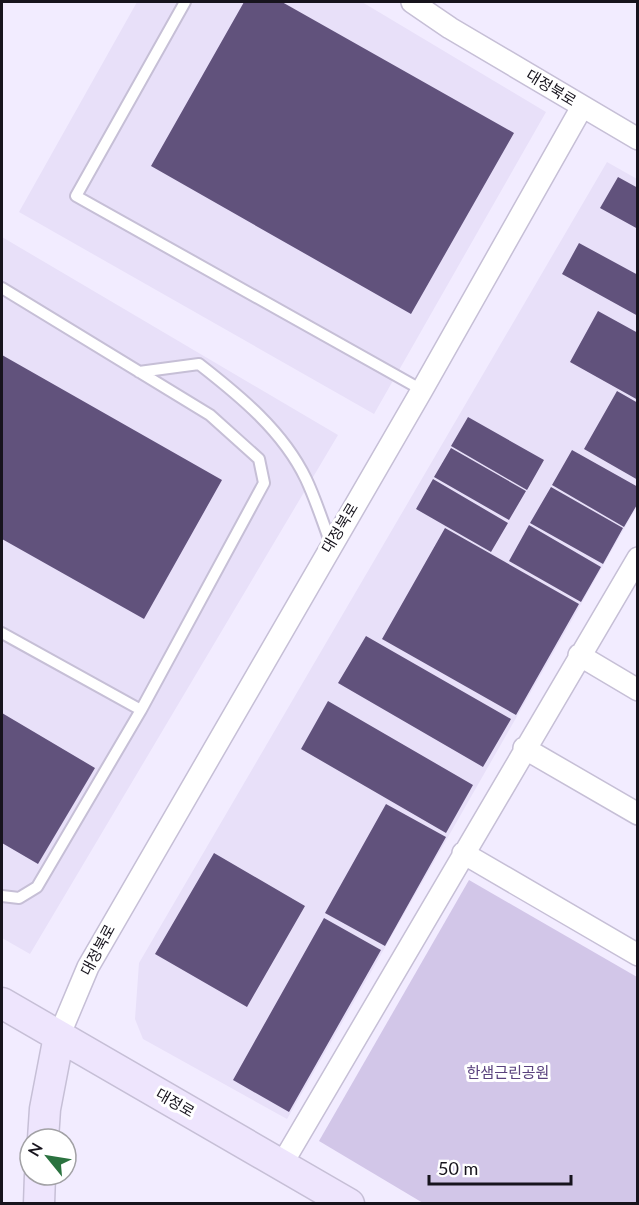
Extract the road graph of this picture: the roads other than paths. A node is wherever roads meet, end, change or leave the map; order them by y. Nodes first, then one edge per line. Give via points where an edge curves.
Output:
1 (185, 2) edge
2 (412, 2) edge
3 (582, 106) junction
4 (638, 139) edge
5 (2, 288) edge
6 (139, 372) junction
7 (422, 390) junction
8 (331, 544) junction
9 (638, 558) edge
10 (2, 633) edge
11 (579, 656) junction
12 (638, 690) edge
13 (141, 710) junction
14 (525, 748) junction
15 (638, 814) edge
16 (463, 853) junction
17 (2, 896) edge
18 (638, 955) edge
19 (2, 1003) edge
20 (58, 1036) junction
21 (44, 1127) edge
22 (282, 1164) junction
23 (40, 1187) edge
24 (39, 1203) edge
25 (349, 1203) edge

1 - 7 lane via 75,196
2 - 3 street, 대정북로
3 - 4 street
3 - 7 street, 대정북로
5 - 6 lane
6 - 8 lane via 199,364 246,401 284,445 306,479
6 - 13 lane via 210,415 259,459 264,483
7 - 8 street, 대정북로
8 - 20 street, 대정북로 via 88,967
9 - 11 street
10 - 13 lane
11 - 12 street
11 - 14 street
13 - 17 lane via 37,887 18,898
14 - 15 street
14 - 16 street
16 - 18 street
16 - 22 street
19 - 20 street, 대정로
20 - 21 street, 대정북로
20 - 22 street, 대정로
22 - 25 street, 대정로
23 - 24 street

